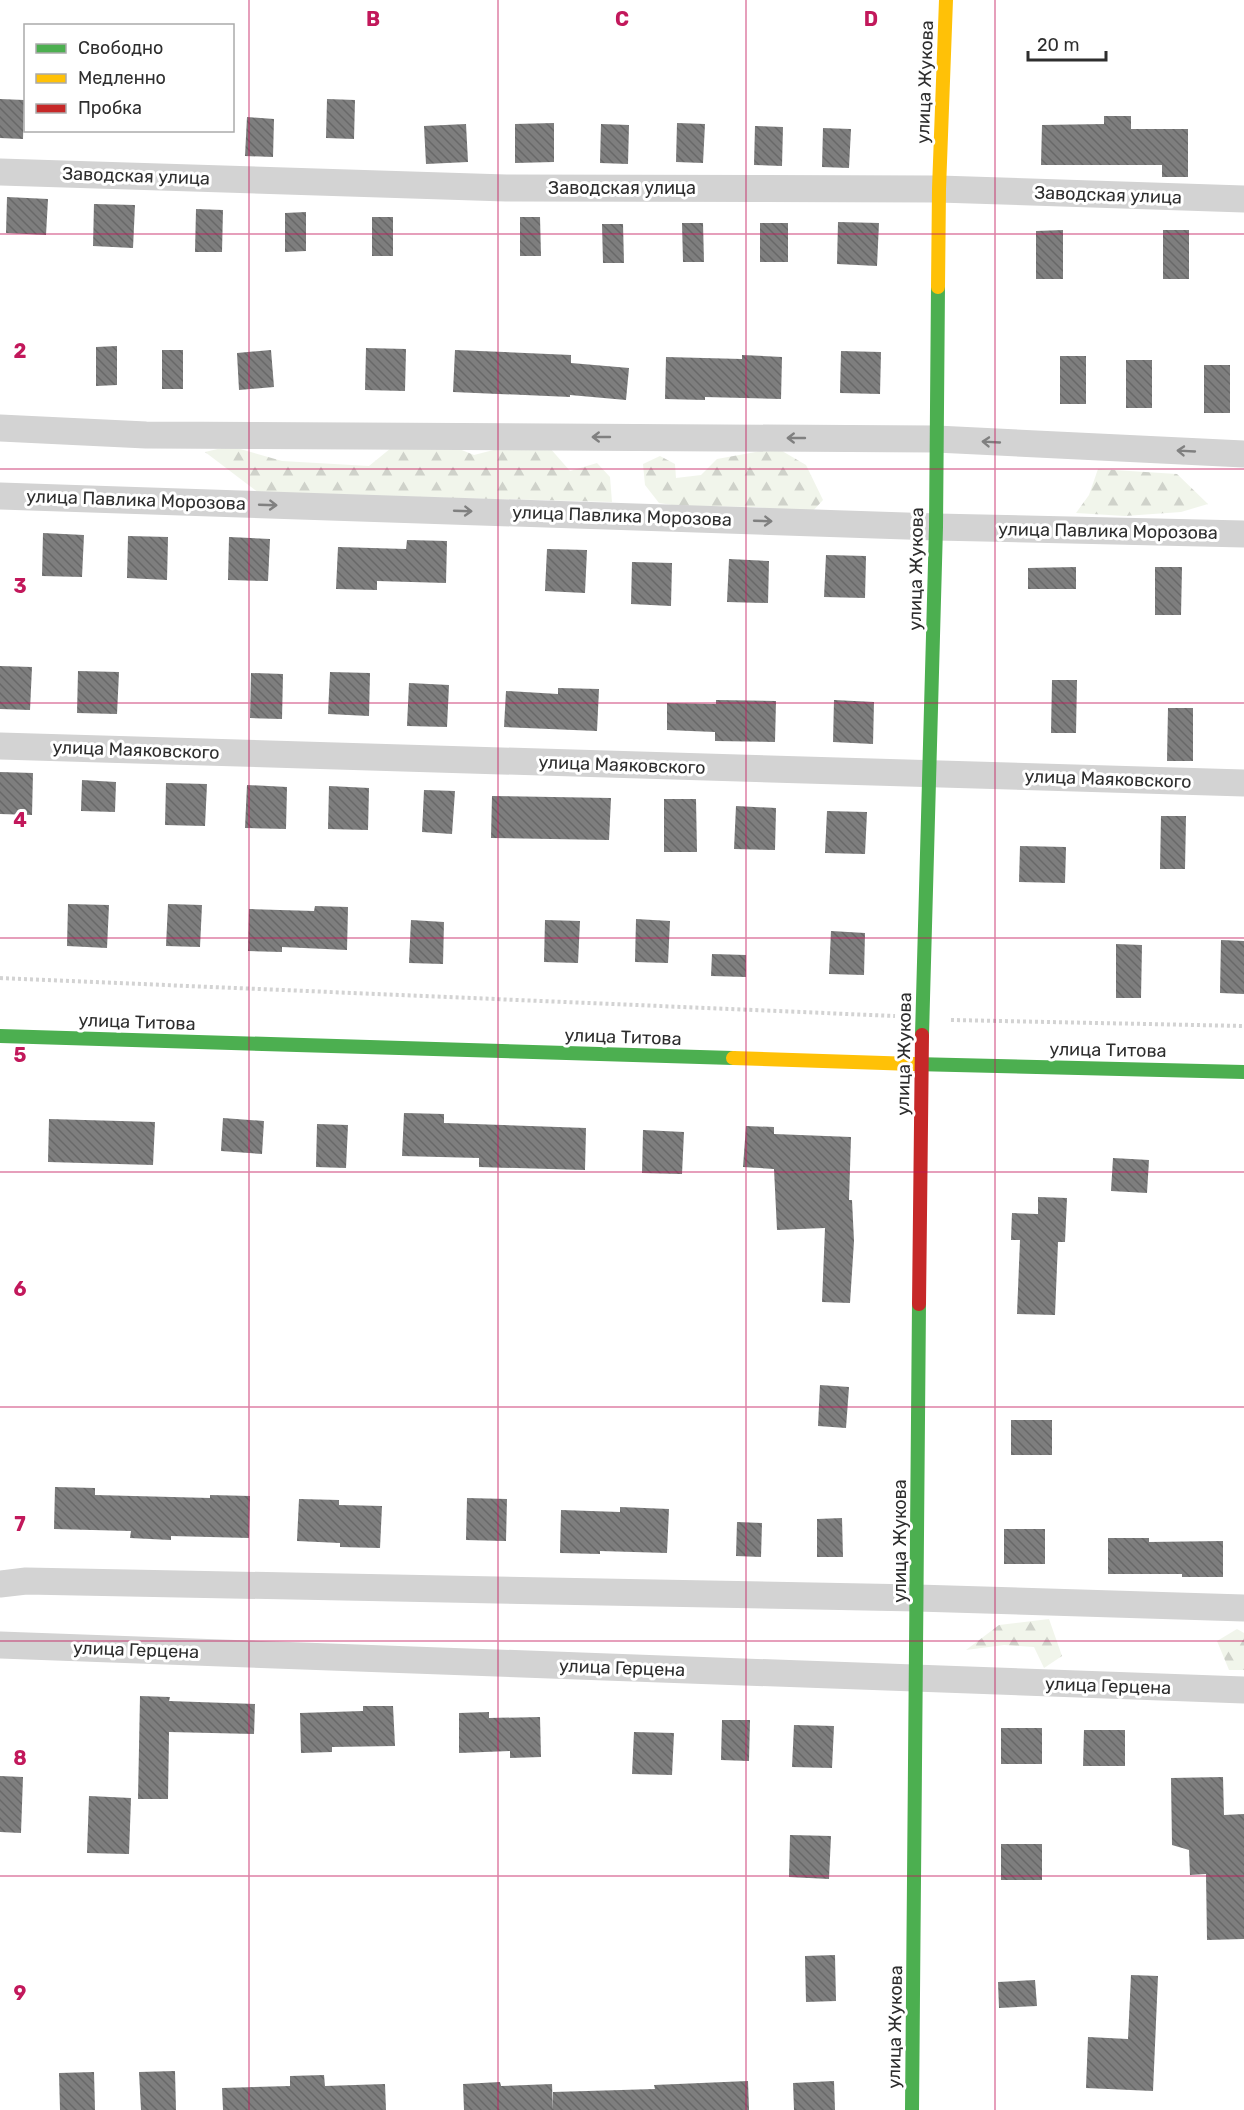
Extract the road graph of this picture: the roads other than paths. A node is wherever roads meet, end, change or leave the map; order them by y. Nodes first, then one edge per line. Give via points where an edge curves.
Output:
1 (946, 0) edge
2 (0, 172) edge
3 (939, 189) junction
4 (1244, 199) edge
5 (0, 428) edge
6 (936, 439) junction
7 (1244, 454) edge
8 (0, 496) edge
9 (936, 527) junction
10 (1244, 534) edge
11 (0, 746) edge
12 (930, 774) junction
13 (1244, 783) edge
14 (0, 1036) edge
15 (921, 1064) junction
16 (1244, 1072) edge
17 (0, 1584) edge
18 (917, 1598) junction
19 (1244, 1608) edge
20 (0, 1645) edge
21 (916, 1679) junction
22 (1244, 1690) edge
23 (912, 2110) edge

1 - 3 street, улица Жукова
2 - 3 street, Заводская улица via 506,188
3 - 4 street, Заводская улица
3 - 6 street, улица Жукова
6 -> 5 street via 146,435
7 -> 6 street
6 - 9 street, улица Жукова
8 -> 9 street, улица Павлика Морозова
9 - 10 street, улица Павлика Морозова
9 - 12 street, улица Жукова
11 - 12 street, улица Маяковского
12 - 13 street, улица Маяковского
12 - 15 street, улица Жукова
14 - 15 street, улица Титова
15 - 16 street, улица Титова
15 - 18 street, улица Жукова
17 - 18 street via 38,1581
18 - 19 street
18 - 21 street, улица Жукова
20 - 21 street, улица Герцена
21 - 22 street, улица Герцена
21 - 23 street, улица Жукова

